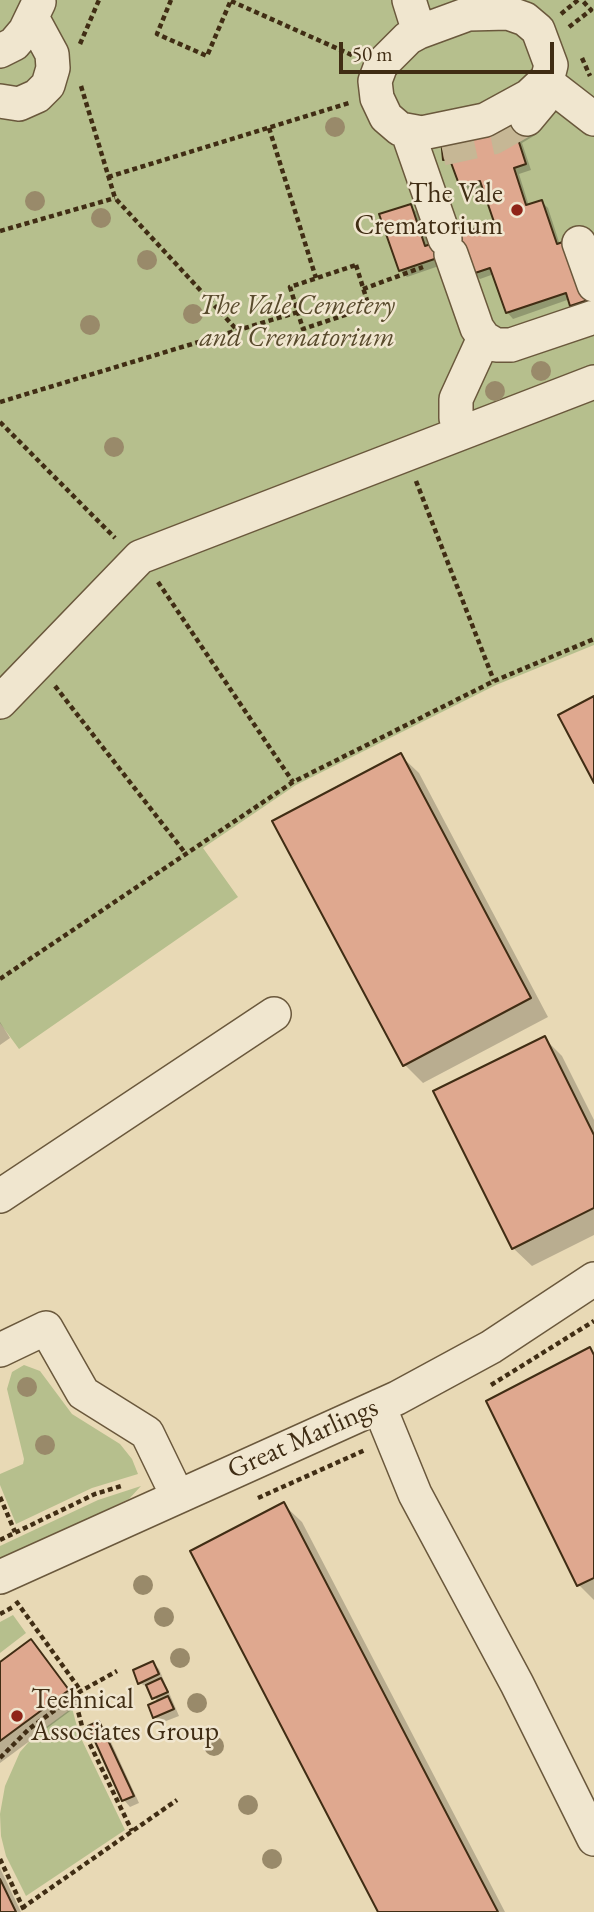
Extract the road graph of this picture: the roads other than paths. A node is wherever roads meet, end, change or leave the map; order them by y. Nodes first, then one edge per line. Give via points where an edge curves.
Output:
1 (409, 0) edge
2 (466, 7) edge
3 (36, 10) edge
4 (419, 32) junction
5 (0, 51) edge
6 (545, 81) junction
7 (0, 101) edge
8 (527, 119) tunnel mouth
9 (594, 119) edge
10 (408, 133) junction
11 (442, 149) tunnel mouth
12 (579, 243) dead end
13 (594, 285) edge
14 (594, 317) edge
15 (484, 338) junction
16 (594, 382) edge
17 (461, 433) junction
18 (0, 702) edge
19 (274, 1014) dead end
20 (0, 1196) edge
21 (594, 1279) edge
22 (0, 1350) edge
23 (379, 1406) junction
24 (170, 1481) junction
25 (9, 1591) edge
26 (594, 1839) edge

1 - 4 street
2 - 4 street
2 - 6 street via 508,13 538,30 551,65
3 - 5 street via 14,44
3 - 7 street via 53,57 48,85 19,104
4 - 10 street via 381,65 375,81 386,117
6 - 8 street via 542,101
6 - 9 street
6 - 10 street via 538,90 485,120 447,130
10 - 11 street via 426,146
10 - 15 street
12 - 13 street
14 - 15 street via 511,345 496,345
15 - 17 street via 456,399
16 - 17 street
17 - 18 street via 139,558
19 - 20 street
21 - 23 street, Great Marlings via 491,1347
22 - 24 street via 46,1328 83,1393 147,1433
23 - 24 street, Great Marlings
23 - 26 street via 415,1494
24 - 25 street, Great Marlings

